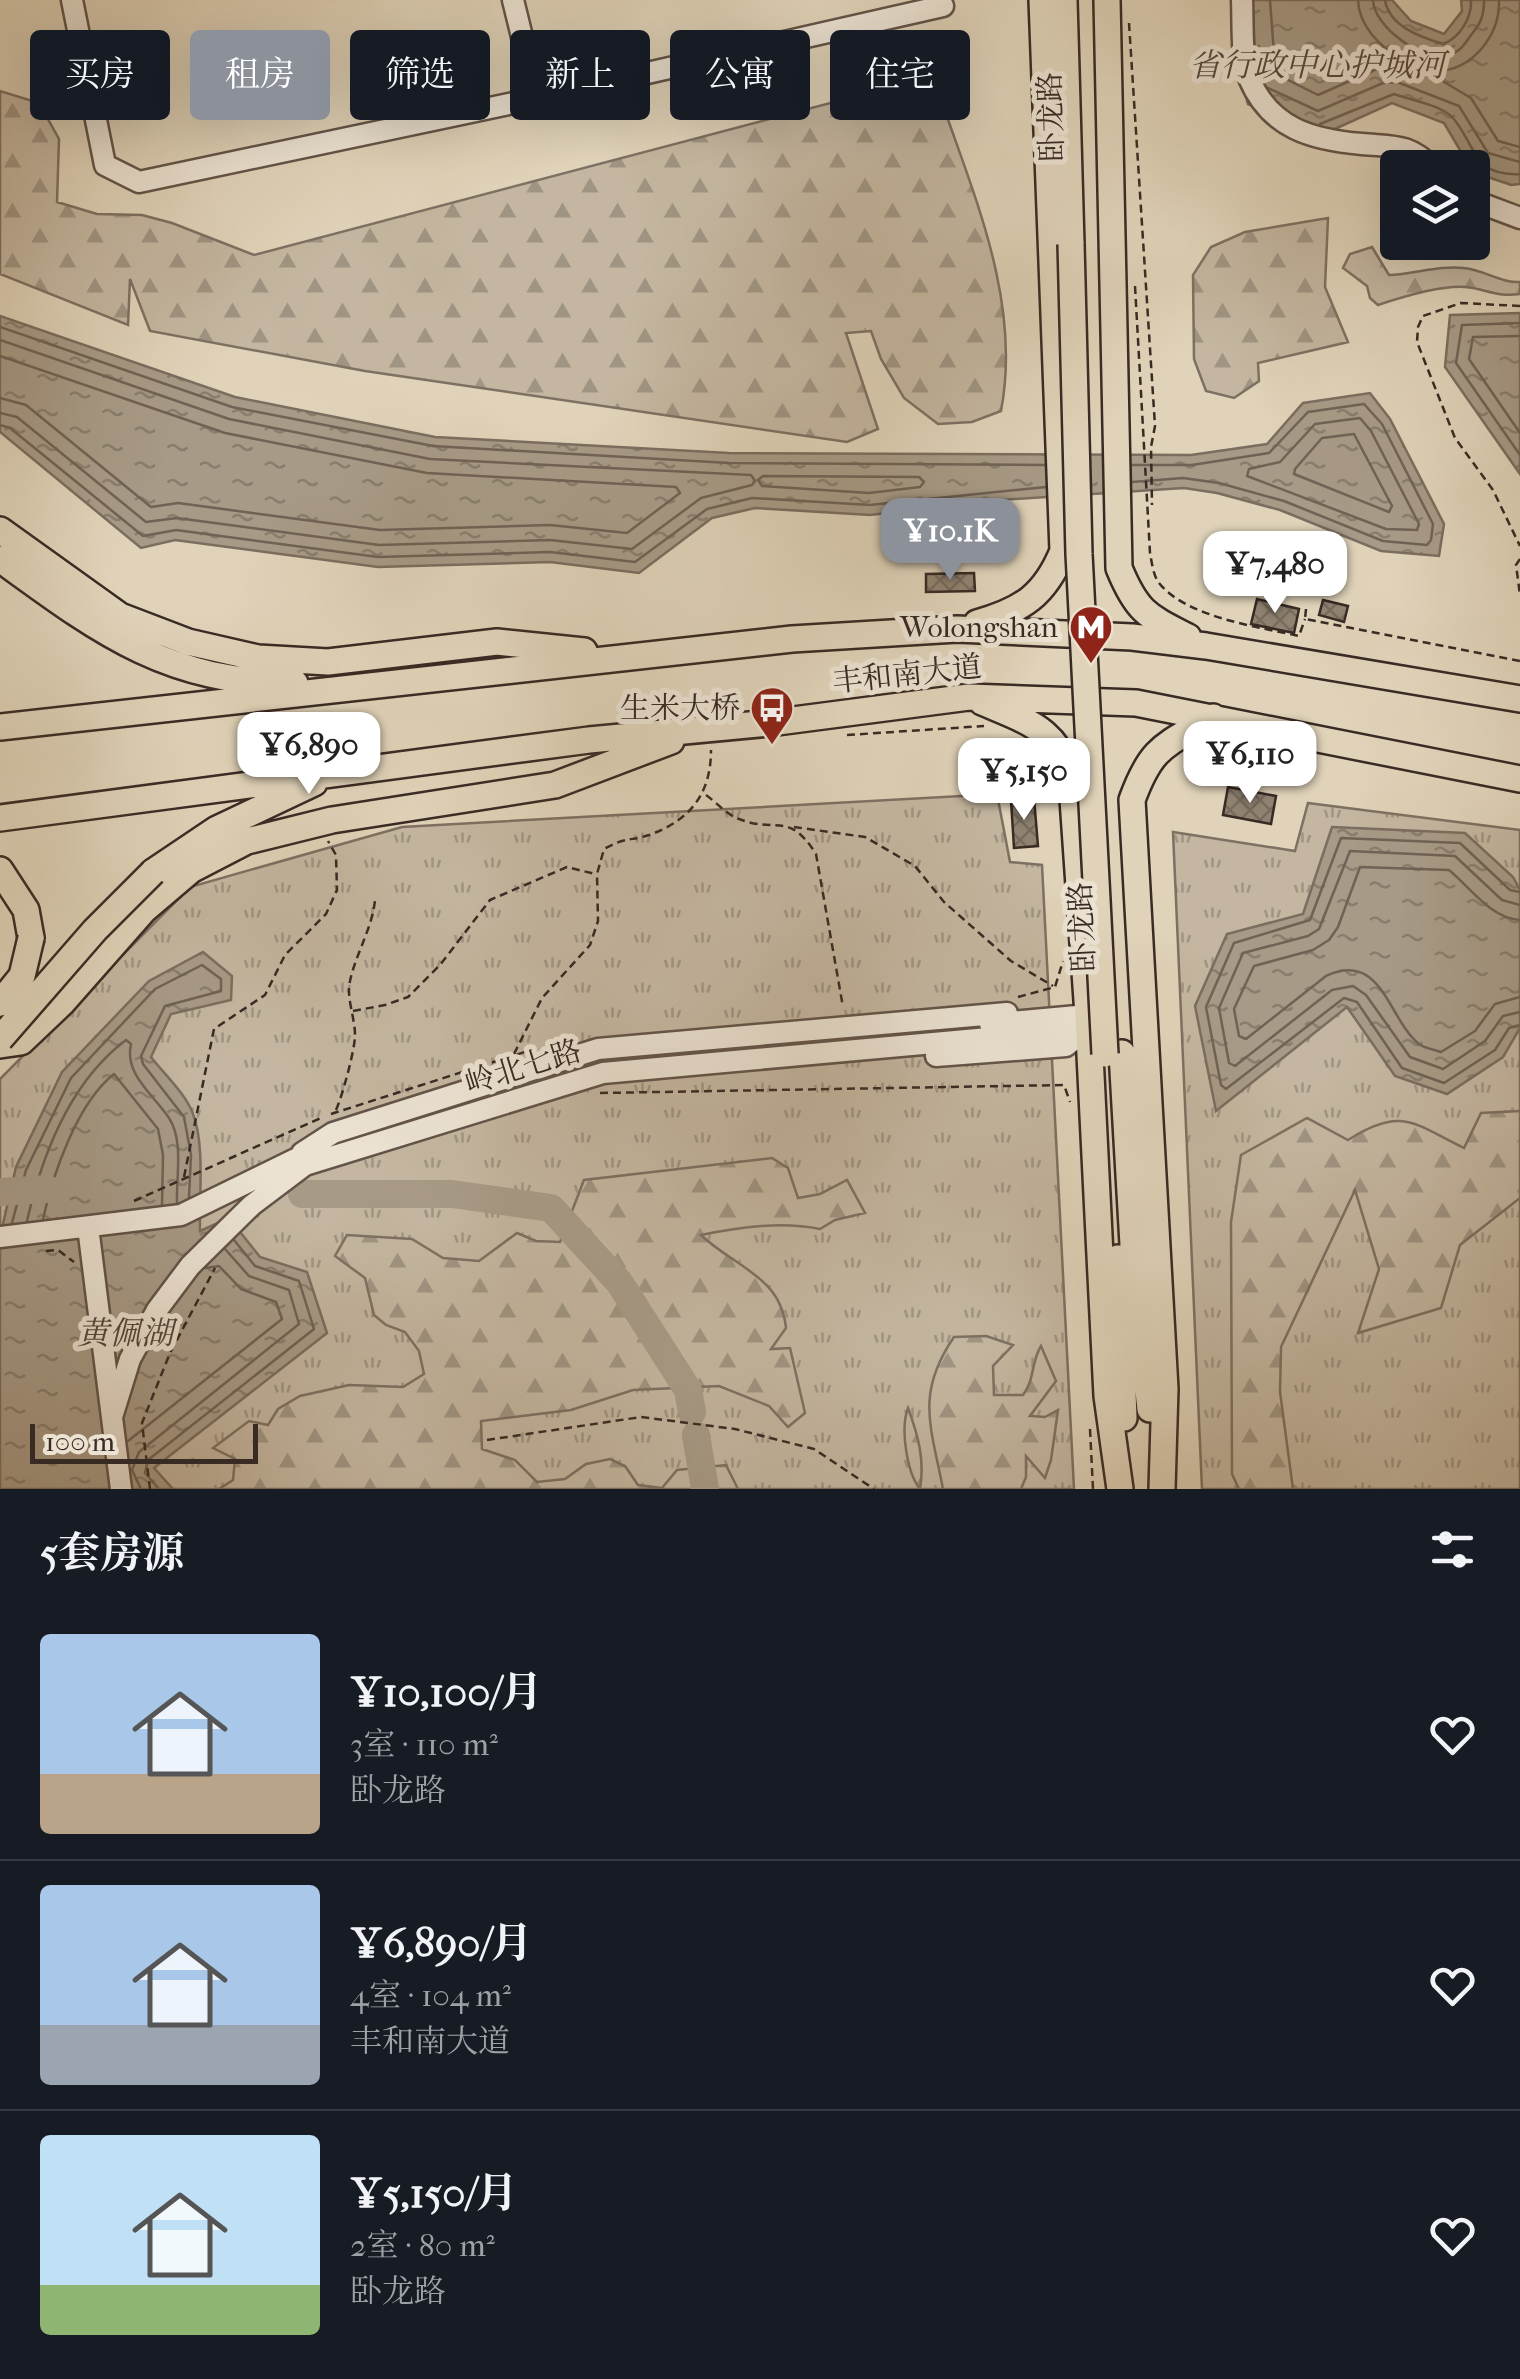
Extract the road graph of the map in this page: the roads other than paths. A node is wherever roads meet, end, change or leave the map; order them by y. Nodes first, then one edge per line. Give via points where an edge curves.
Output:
1 (72, 0) edge
2 (513, 0) edge
3 (1042, 0) edge
4 (1064, 0) edge
5 (1080, 0) edge
6 (1107, 0) edge
7 (1242, 0) edge
8 (943, 6) dead end
9 (520, 30) edge
10 (650, 72) edge
11 (510, 104) edge
12 (1408, 150) edge
13 (1490, 207) edge
14 (1520, 218) edge
15 (1079, 244) junction
16 (0, 530) edge
17 (0, 559) edge
18 (958, 629) junction
19 (1206, 646) junction
20 (635, 657) junction
21 (395, 684) junction
22 (968, 697) junction
23 (1520, 699) edge
24 (1213, 717) junction
25 (0, 727) edge
26 (705, 737) junction
27 (335, 773) junction
28 (1520, 780) edge
29 (0, 818) edge
30 (0, 870) edge
31 (0, 1003) edge
32 (1088, 1022) junction
33 (0, 1042) edge
34 (1113, 1054) junction
35 (296, 1165) junction
36 (88, 1227) junction
37 (0, 1238) edge
38 (112, 1417) junction
39 (122, 1489) edge
40 (1122, 1489) edge
41 (1160, 1489) edge

1 - 11 street via 105,165 139,182
2 - 9 street
3 - 18 main road, 卧龙路 via 1063,552 1036,596 1006,615
4 - 15 main road, 卧龙路
5 - 15 main road, 卧龙路
6 - 19 main road, 卧龙路 via 1119,568 1132,599 1157,621
7 - 12 street via 1247,76 1267,107 1323,141
8 - 10 street
13 - 14 street
15 - 34 main road, 卧龙路, bridge via 1079,554
16 - 20 main road via 120,616 188,642 258,658 328,662 497,642
17 - 21 main road via 104,633 189,669 280,683
18 - 19 main road, 丰和南大道
18 - 20 main road, 丰和南大道
19 - 23 main road, 丰和南大道
20 - 21 main road, 丰和南大道
21 - 25 main road, 丰和南大道
22 - 24 main road, 丰和南大道 via 1136,703
22 - 26 main road, 丰和南大道
22 - 32 main road, 卧龙路 via 1026,721 1058,745 1068,762
24 - 28 main road, 丰和南大道
24 - 41 main road, 卧龙路 via 1156,751 1132,800 1164,1390
26 - 27 main road, 丰和南大道 via 589,740
26 - 33 main road via 555,785 318,823 247,841 191,870 144,910 21,1042
27 - 29 main road, 丰和南大道
27 - 33 main road, bridge via 218,829 153,872 94,930
30 - 31 main road, bridge via 26,910 31,938 22,976
32 - 35 street via 598,1062
32 - 35 street via 1066,1046 606,1082
32 - 40 main road, 卧龙路 via 1106,1396
34 - 40 main road, 卧龙路
34 - 41 main road, 卧龙路
35 - 36 street via 180,1215
35 - 38 street via 205,1248 157,1310 130,1359
36 - 37 street
36 - 38 street
38 - 39 street

